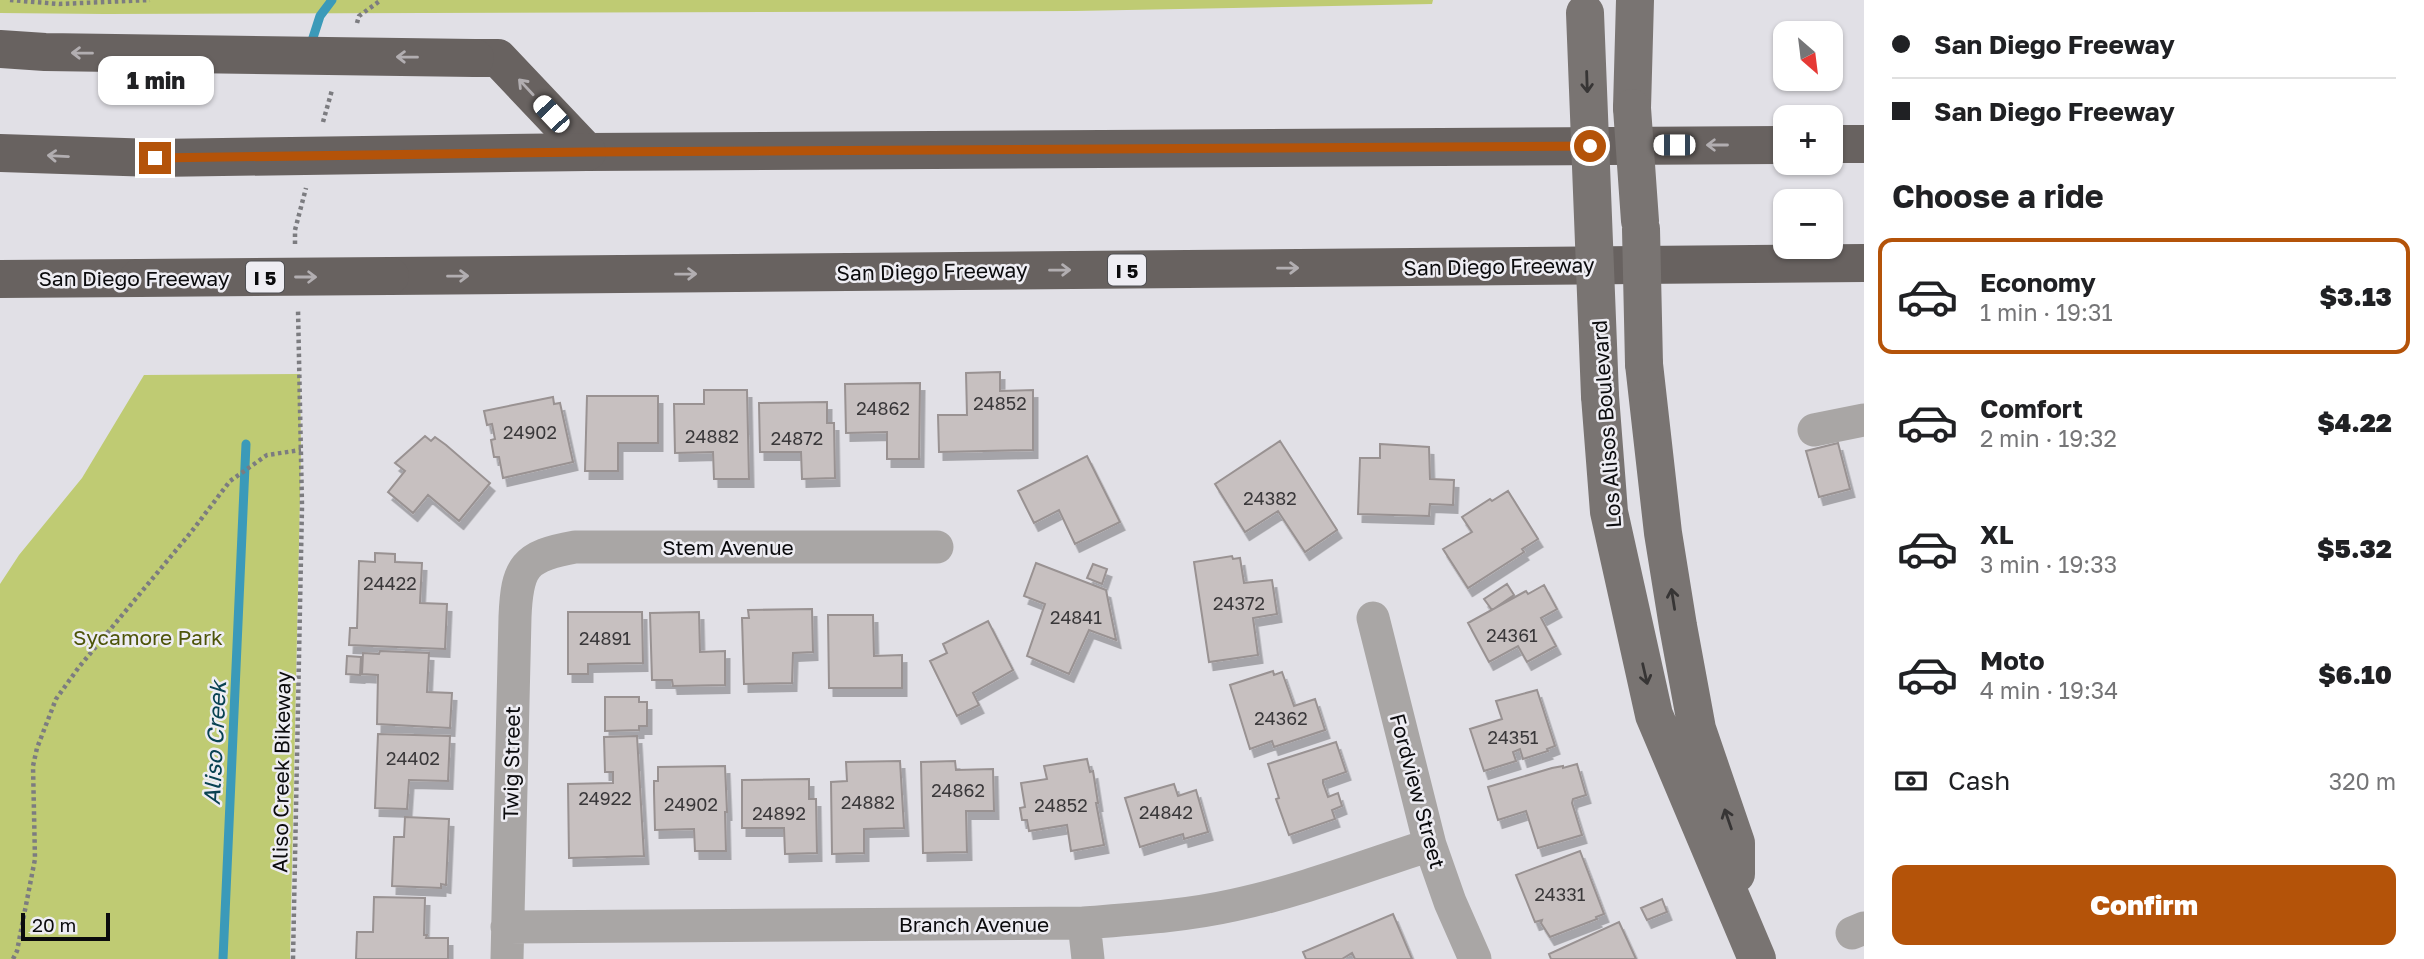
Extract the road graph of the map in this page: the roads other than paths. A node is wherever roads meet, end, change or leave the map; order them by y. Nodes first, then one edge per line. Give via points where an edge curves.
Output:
1 (1585, 7) edge
2 (1635, 12) edge
3 (0, 50) edge
4 (1843, 144) edge
5 (1864, 144) edge
6 (1773, 145) edge
7 (587, 152) junction
8 (0, 153) edge
9 (1864, 263) edge
10 (0, 279) edge
11 (75, 279) junction
12 (0, 304) edge
13 (1864, 421) edge
14 (1814, 429) dead end
15 (937, 547) dead end
16 (525, 568) joint
17 (1373, 618) dead end
18 (1430, 845) junction
19 (1737, 911) junction
20 (1084, 923) junction
21 (507, 943) edge
22 (1088, 959) edge
23 (1475, 959) edge
24 (1757, 959) edge

1 -> 19 main road, Los Alisos Boulevard, bridge via 1609,512 1654,715
19 -> 2 main road, Los Alisos Boulevard, bridge via 1736,844 1697,729 1663,533 1644,364 1632,108
7 -> 3 highway, bridge via 498,58
4 - 5 highway
6 -> 7 highway
7 -> 8 highway, bridge via 155,158
11 -> 9 highway, San Diego Freeway / I 5, bridge
10 - 11 highway, San Diego Freeway / I 5
11 - 12 highway
13 - 14 street
15 - 16 street, Stem Avenue via 575,547 548,552
16 - 21 street, Twig Street via 515,608
17 - 18 street, Fordview Street
18 - 20 street, Branch Avenue via 1236,905
18 - 23 street, Fordview Street
19 - 24 main road, Los Alisos Boulevard
20 - 21 street, Branch Avenue
20 - 22 street

